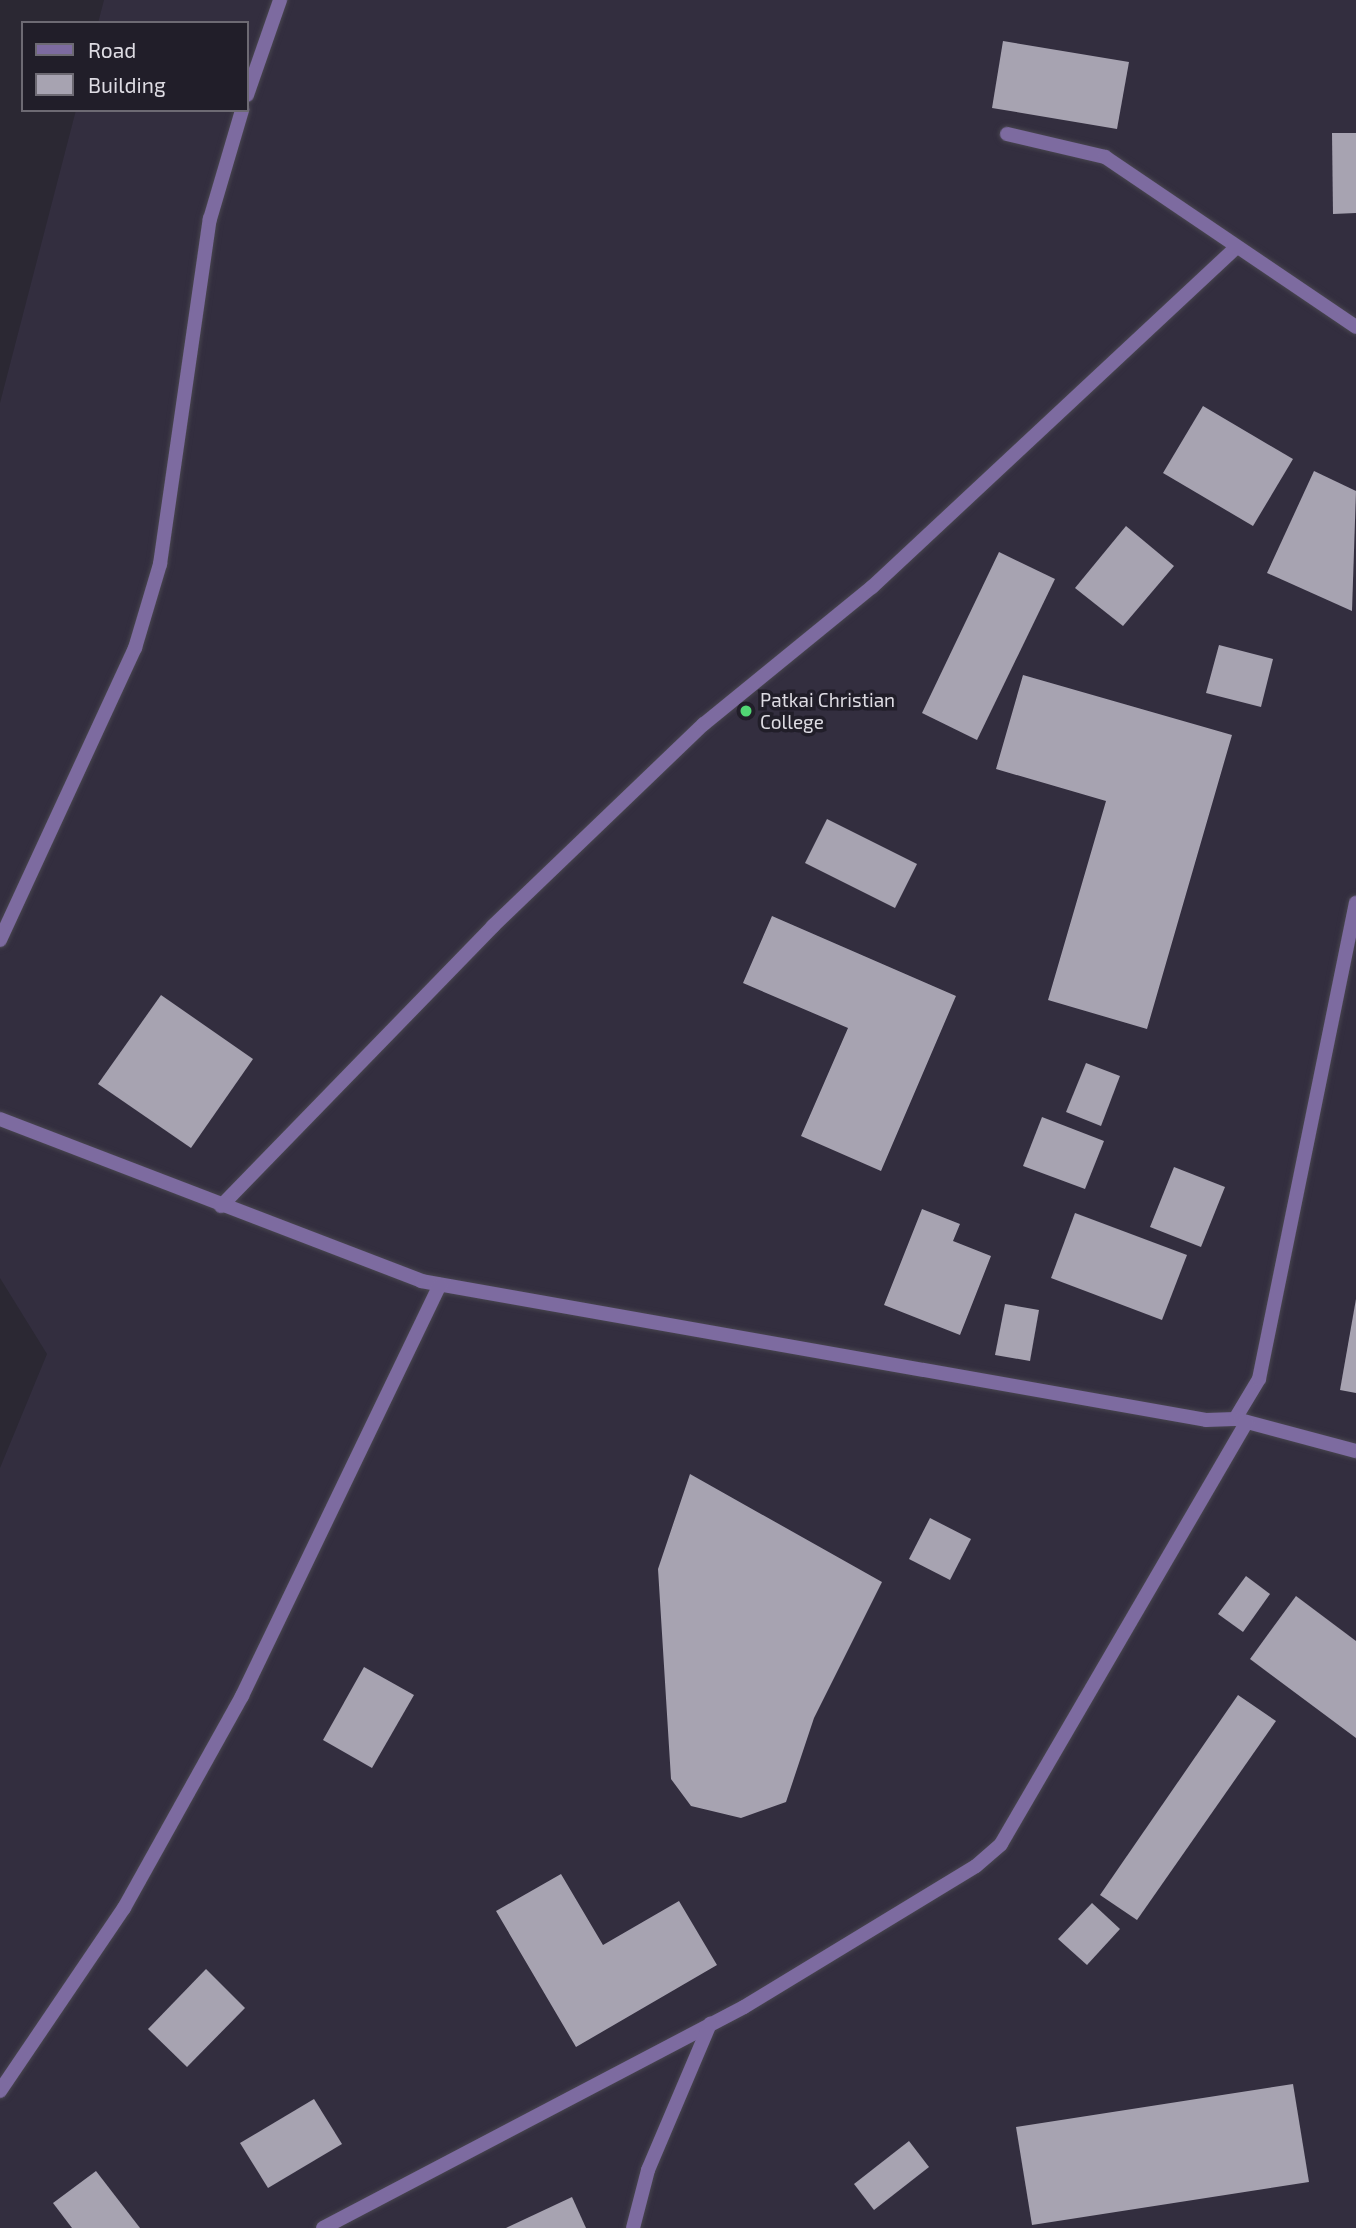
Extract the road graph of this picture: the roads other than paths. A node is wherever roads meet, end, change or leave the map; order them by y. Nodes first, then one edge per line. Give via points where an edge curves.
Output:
1 (280, 0) edge
2 (248, 92) edge
3 (241, 112) edge
4 (1006, 134) dead end
5 (1236, 247) junction
6 (1356, 327) edge
7 (1356, 903) edge
8 (0, 940) edge
9 (0, 1119) edge
10 (221, 1206) junction
11 (440, 1285) junction
12 (1241, 1421) junction
13 (1356, 1451) edge
14 (710, 2024) junction
15 (0, 2091) edge
16 (323, 2228) edge
17 (633, 2228) edge

1 - 2 street
3 - 8 street via 210,219 157,576 135,648
4 - 5 street via 1105,157
5 - 6 street
5 - 10 street via 872,587 704,724 493,926
7 - 12 street via 1259,1380
9 - 10 street
10 - 11 street
11 - 12 street via 1206,1420
11 - 15 street via 242,1696 124,1908
12 - 13 street
12 - 14 street via 1002,1844 976,1866
14 - 16 street
14 - 17 street via 648,2170

